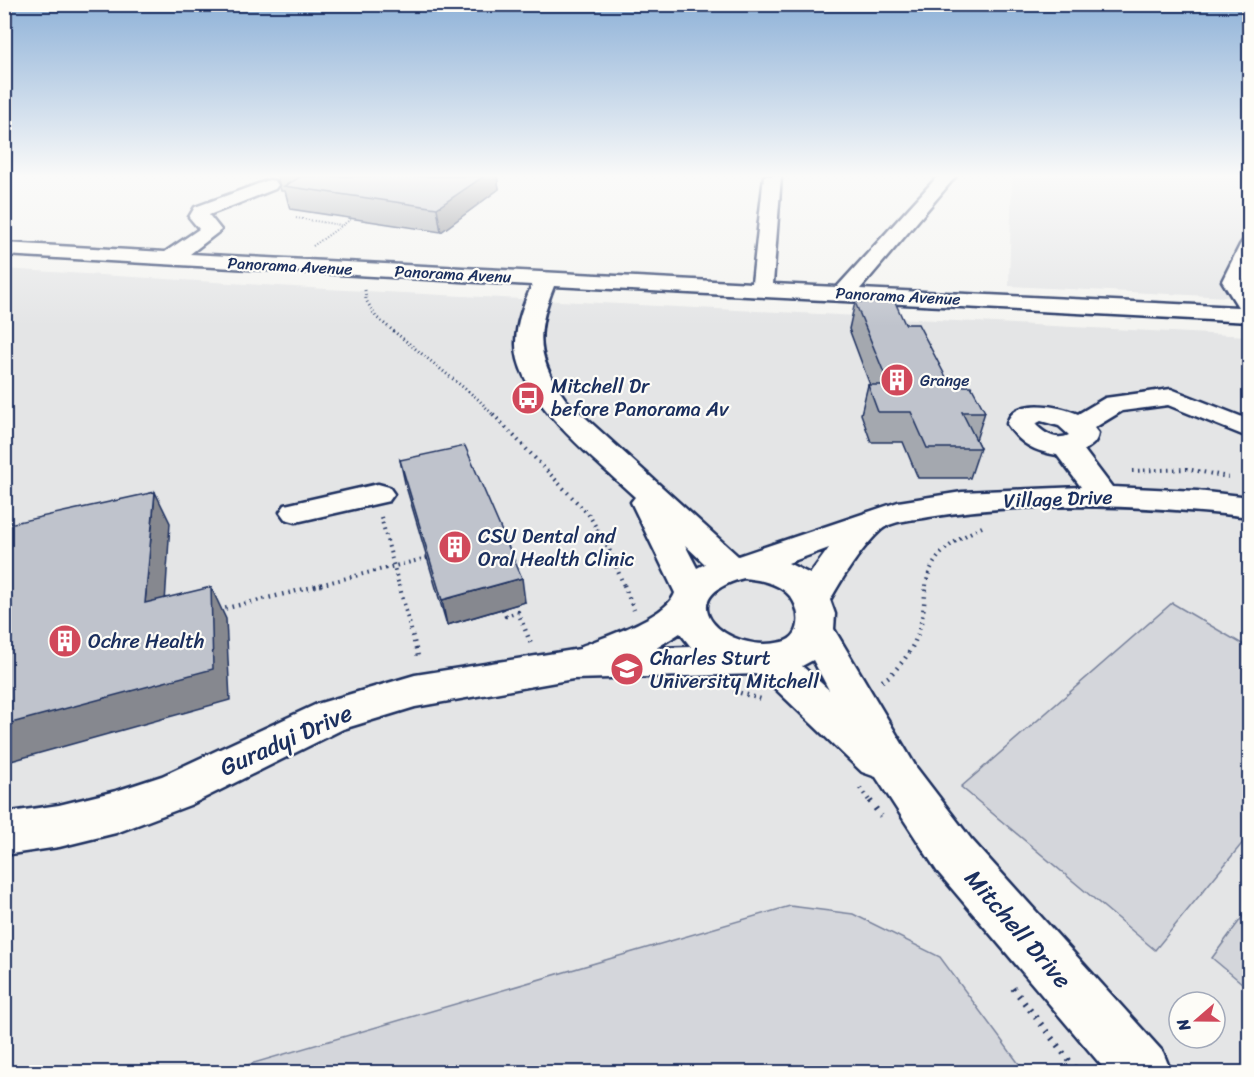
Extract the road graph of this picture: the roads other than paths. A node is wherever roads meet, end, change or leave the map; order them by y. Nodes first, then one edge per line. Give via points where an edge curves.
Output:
1 (207, 226) edge
2 (768, 226) edge
3 (903, 226) edge
4 (1250, 245) edge
5 (4, 249) edge
6 (170, 258) junction
7 (363, 278) joint
8 (546, 278) junction
9 (762, 289) junction
10 (844, 293) junction
11 (1250, 308) edge
12 (1250, 315) edge
13 (1250, 430) edge
14 (636, 482) junction
15 (1103, 496) junction
16 (378, 500) road end
17 (1250, 507) edge
18 (296, 512) dead end
19 (870, 523) junction
20 (737, 567) junction
21 (690, 601) junction
22 (815, 615) junction
23 (573, 664) junction
24 (750, 671) junction
25 (831, 694) junction
26 (4, 834) edge
27 (1143, 1072) edge

1 - 6 street via 211,230
2 - 9 street
3 - 10 street
4 - 11 street via 1233,281
5 - 6 street, Panorama Avenue
6 - 7 street, Panorama Avenue via 287,265
7 - 8 street, Panorama Avenu
8 - 9 street, Panorama Avenue
8 - 14 street via 527,340 538,384
9 - 10 street, Panorama Avenue
10 - 12 street, Panorama Avenue
13 - 15 street via 1171,397 1115,404 1072,436
14 - 20 street
14 - 21 street
15 - 17 street, Village Drive
15 - 19 street, Village Drive via 962,502 898,512
16 - 18 street
19 - 20 street, Village Drive
19 - 22 street, Village Drive via 831,568
20 - 21 street via 713,573 701,581
20 - 22 street via 765,568 784,574 801,585
21 - 23 street, Guradyi Drive via 645,637
21 - 24 street via 692,623 700,636
22 - 24 street via 807,645
22 - 25 street, Mitchell Drive
23 - 24 street, Guradyi Drive
23 - 26 street, Guradyi Drive via 376,702 331,716 174,791 135,805 58,826
24 - 25 street, Mitchell Drive
25 - 27 street, Mitchell Drive via 880,794 954,855

